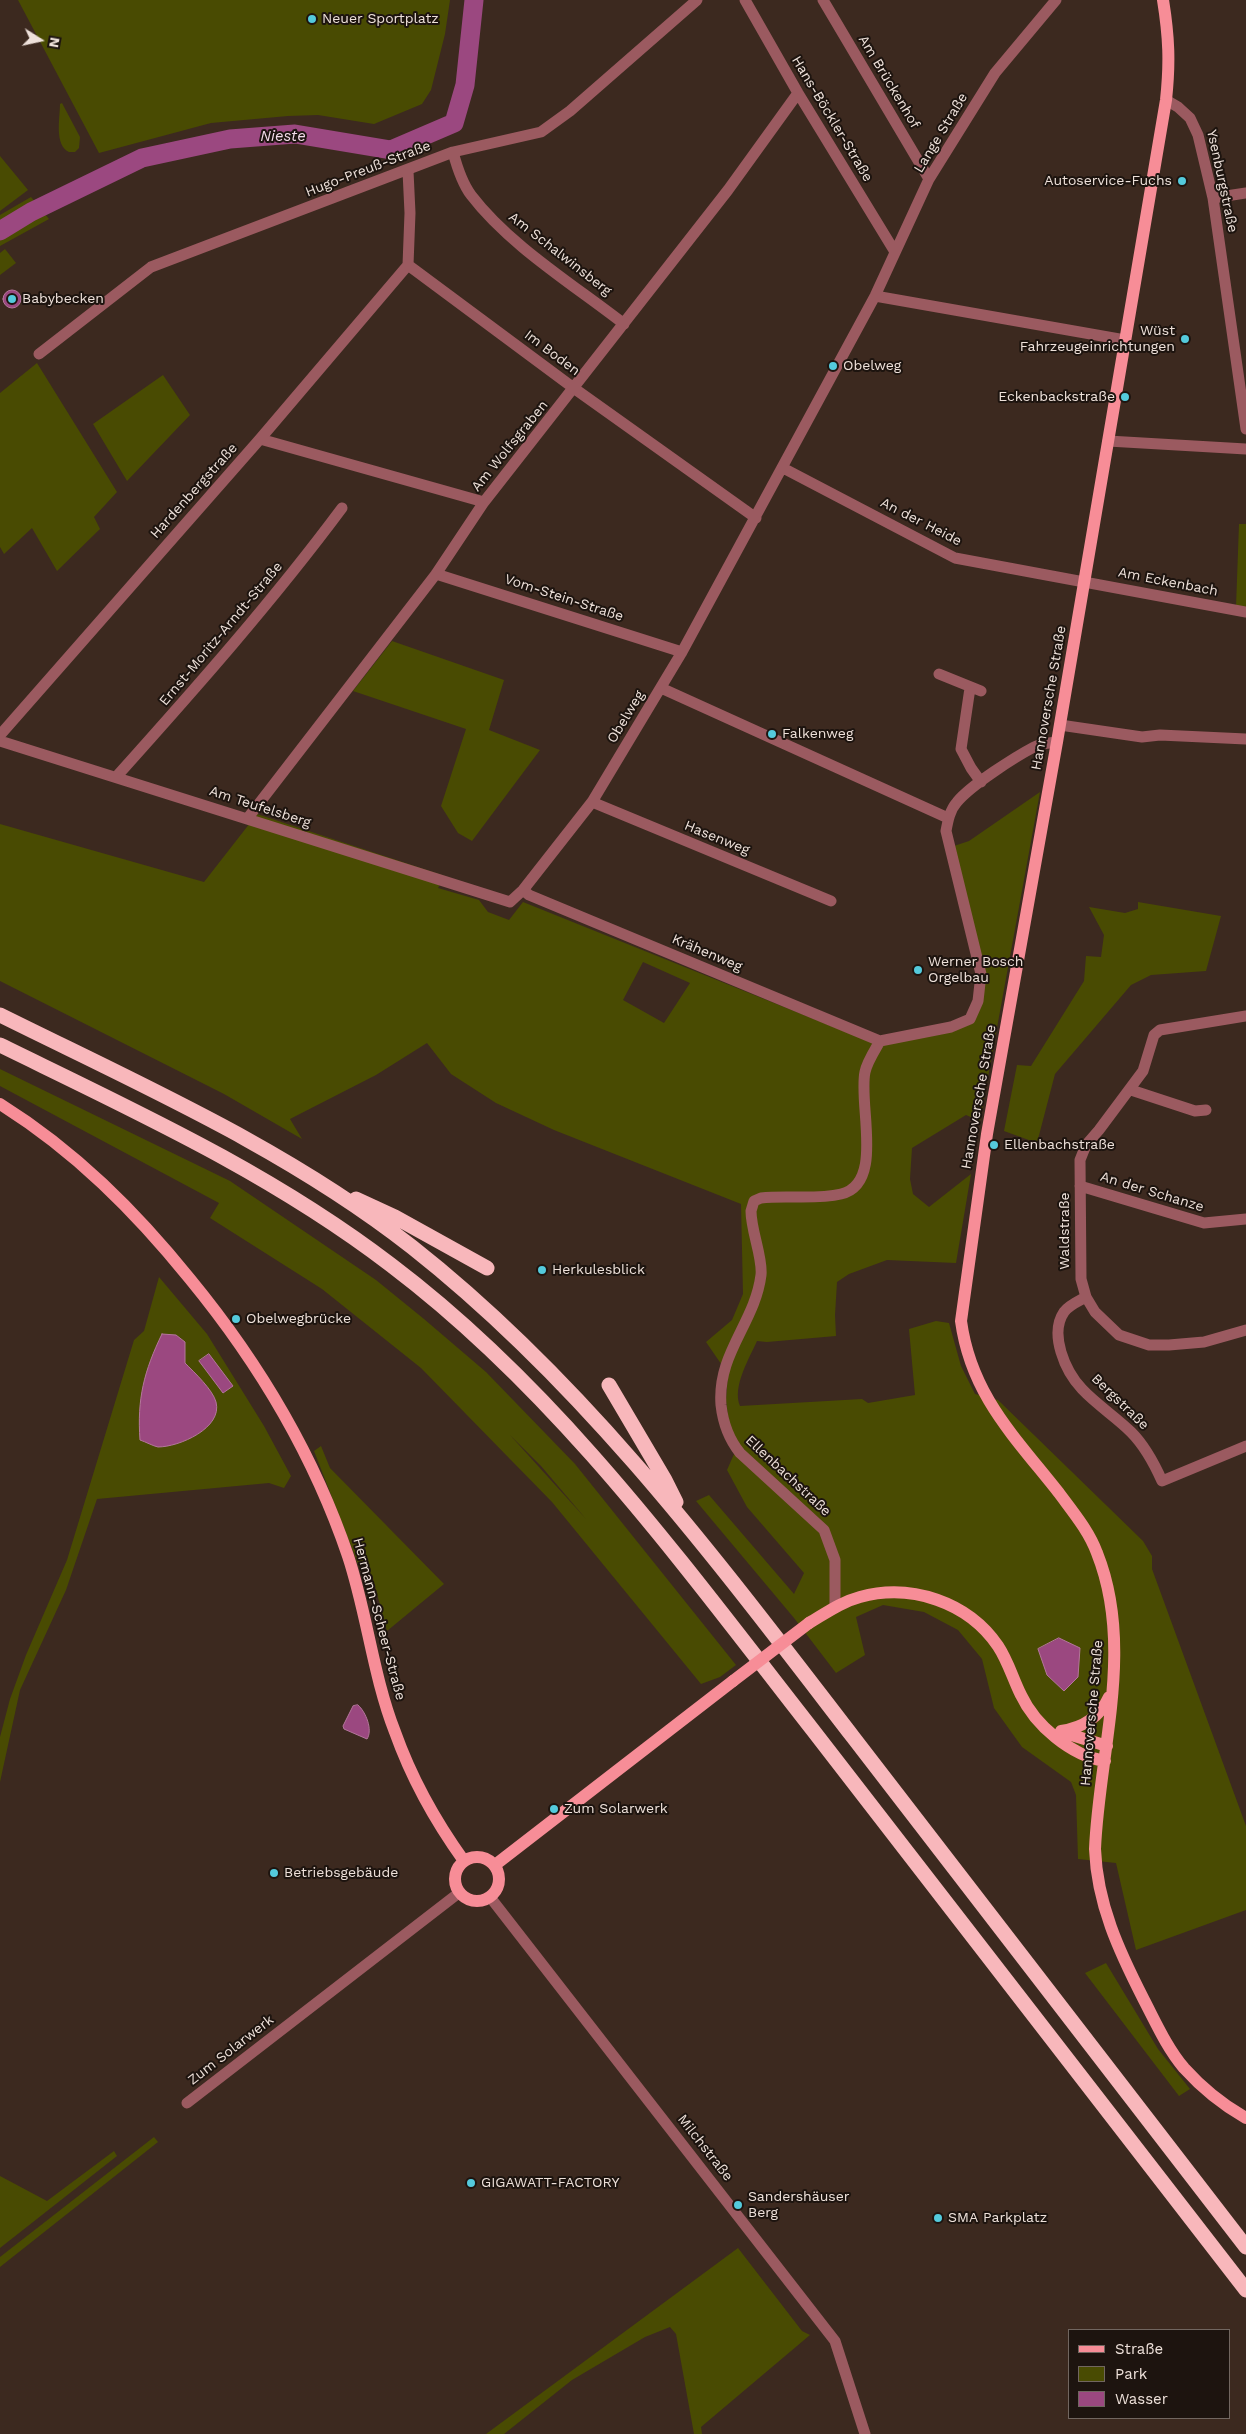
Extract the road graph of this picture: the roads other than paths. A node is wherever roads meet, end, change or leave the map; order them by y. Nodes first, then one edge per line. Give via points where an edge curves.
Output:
1 (697, 0) edge
2 (745, 0) edge
3 (823, 0) edge
4 (1056, 0) edge
5 (1162, 0) edge
6 (798, 93) junction
7 (1166, 100) junction
8 (454, 152) junction
9 (408, 171) junction
10 (929, 179) junction
11 (1246, 193) edge
12 (1213, 198) junction
13 (895, 252) junction
14 (408, 265) junction
15 (875, 296) junction
16 (624, 324) junction
17 (1125, 340) junction
18 (39, 354) dead end
19 (574, 389) junction
20 (1246, 429) edge
21 (260, 440) junction
22 (1108, 441) junction
23 (1246, 449) edge
24 (783, 468) junction
25 (484, 502) junction
26 (342, 508) dead end
27 (756, 518) junction
28 (436, 574) junction
29 (1084, 581) junction
30 (1246, 612) edge
31 (682, 652) junction
32 (939, 674) dead end
33 (661, 688) junction
34 (1060, 725) junction
35 (0, 735) edge
36 (1246, 739) edge
37 (0, 741) edge
38 (1057, 742) junction
39 (117, 776) junction
40 (981, 782) junction
41 (592, 802) junction
42 (948, 818) junction
43 (247, 819) junction
44 (523, 890) junction
45 (831, 901) dead end
46 (510, 902) joint
47 (0, 1015) edge
48 (1246, 1016) edge
49 (880, 1041) junction
50 (0, 1045) edge
51 (1130, 1090) junction
52 (0, 1104) edge
53 (1206, 1110) dead end
54 (322, 1183) junction
55 (1080, 1186) junction
56 (1246, 1219) edge
57 (488, 1268) dead end
58 (1086, 1297) junction
59 (1246, 1330) edge
60 (609, 1384) dead end
61 (1246, 1446) edge
62 (686, 1524) junction
63 (836, 1606) junction
64 (1112, 1685) junction
65 (1048, 1728) junction
66 (1061, 1731) junction
67 (1106, 1746) junction
68 (1105, 1761) junction
69 (464, 1861) junction
70 (495, 1865) junction
71 (460, 1892) junction
72 (490, 1897) junction
73 (187, 2103) dead end
74 (1246, 2118) edge
75 (1246, 2247) edge
76 (1246, 2290) edge
77 (865, 2434) edge

1 - 8 street, Hugo-Preuß-Straße via 570,111 541,132
2 - 6 street, Hans-Böckler-Straße
3 - 10 street, Am Brückenhof
4 - 10 street, Lange Straße via 995,73
5 - 7 main road, Hannoversche Straße via 1170,65
6 - 13 street, Hans-Böckler-Straße
6 - 16 street, Am Wolfsgraben
7 - 12 street, Ysenburgstraße via 1184,111 1196,127
7 - 17 main road, Hannoversche Straße
8 - 9 street, Hugo-Preuß-Straße
8 - 16 street, Am Schalwinsberg via 457,169 470,194 504,232
9 - 14 street
9 - 18 street, Hugo-Preuß-Straße via 151,267
10 - 13 street, Lange Straße
11 - 12 street
12 - 20 street, Ysenburgstraße
13 - 15 street, Lange Straße
14 - 19 street, Im Boden
14 - 21 street, Hardenbergstraße
15 - 17 street
15 - 24 street, Obelweg
16 - 19 street, Am Wolfsgraben
17 - 22 main road, Hannoversche Straße
19 - 25 street, Am Wolfsgraben
19 - 27 street, Im Boden
21 - 25 street
21 - 35 street, Hardenbergstraße
22 - 23 street
22 - 29 main road, Hannoversche Straße
24 - 27 street, Obelweg
24 - 29 street, An der Heide via 954,558
25 - 28 street, Am Wolfsgraben
26 - 39 street, Ernst-Moritz-Arndt-Straße via 208,675
27 - 31 street, Obelweg
28 - 31 street, Vom-Stein-Straße
28 - 43 street, Am Wolfsgraben
29 - 30 street, Am Eckenbach
29 - 34 main road, Hannoversche Straße
31 - 33 street, Obelweg
32 - 40 street via 975,689 961,749
33 - 41 street, Obelweg
33 - 42 street
34 - 36 street via 1142,737
34 - 38 main road, Hannoversche Straße
37 - 39 street, Am Teufelsberg
38 - 40 street via 1035,747
38 - 64 main road, Hannoversche Straße via 987,1134 961,1322 965,1348 982,1390 1082,1524 1097,1553 1112,1608 1115,1646
39 - 43 street, Am Teufelsberg
40 - 42 street via 957,802
41 - 44 street, Obelweg
41 - 45 street, Hasenweg
42 - 49 street via 946,831 981,974 978,1001 970,1019 964,1022
43 - 46 street, Am Teufelsberg
44 - 46 street, Obelweg
44 - 49 street, Krähenweg
47 - 54 highway via 187,1107
48 - 51 street, Waldstraße via 1160,1030 1154,1035 1143,1071
49 - 63 street, Ellenbachstraße via 865,1071 863,1108 867,1160 861,1181 842,1194 754,1201 751,1222 761,1273 756,1298 723,1368 721,1383 722,1422 733,1444 752,1467 824,1530 835,1560
50 - 76 highway via 177,1131 308,1205 392,1265 518,1375 666,1542
51 - 53 street via 1195,1111
51 - 55 street, Waldstraße via 1086,1145 1080,1160
52 - 69 main road, Hermann-Scheer-Straße via 78,1160 135,1215 216,1311 272,1391 310,1463 340,1533 394,1732 441,1826
54 - 57 highway via 395,1217
54 - 62 highway via 410,1246 537,1357 627,1454
55 - 56 street, An der Schanze via 1204,1224
55 - 58 street, Waldstraße via 1080,1280
58 - 59 street, Waldstraße via 1095,1312 1119,1335 1149,1344 1204,1342
58 - 61 street, Bergstraße via 1065,1311 1060,1321 1057,1335 1065,1362 1081,1389 1144,1447 1162,1480
60 - 62 highway via 665,1480
62 - 75 highway
63 - 65 main road via 865,1596 896,1592 927,1596 955,1608 991,1636 1005,1657 1025,1704
63 - 70 main road, bridge via 809,1623
64 - 66 main road via 1098,1714 1077,1728
64 - 67 main road, Hannoversche Straße
65 - 66 main road
65 - 68 main road via 1074,1751
66 - 67 main road
67 - 68 main road, Hannoversche Straße
68 - 74 main road, Hannoversche Straße via 1096,1863 1100,1896 1110,1928 1173,2054 1208,2092
69 - 70 main road via 480,1857
69 - 71 main road via 455,1876
70 - 72 main road via 500,1881
71 - 72 main road via 472,1901
71 - 73 street, Zum Solarwerk
72 - 77 street, Milchstraße via 835,2341

